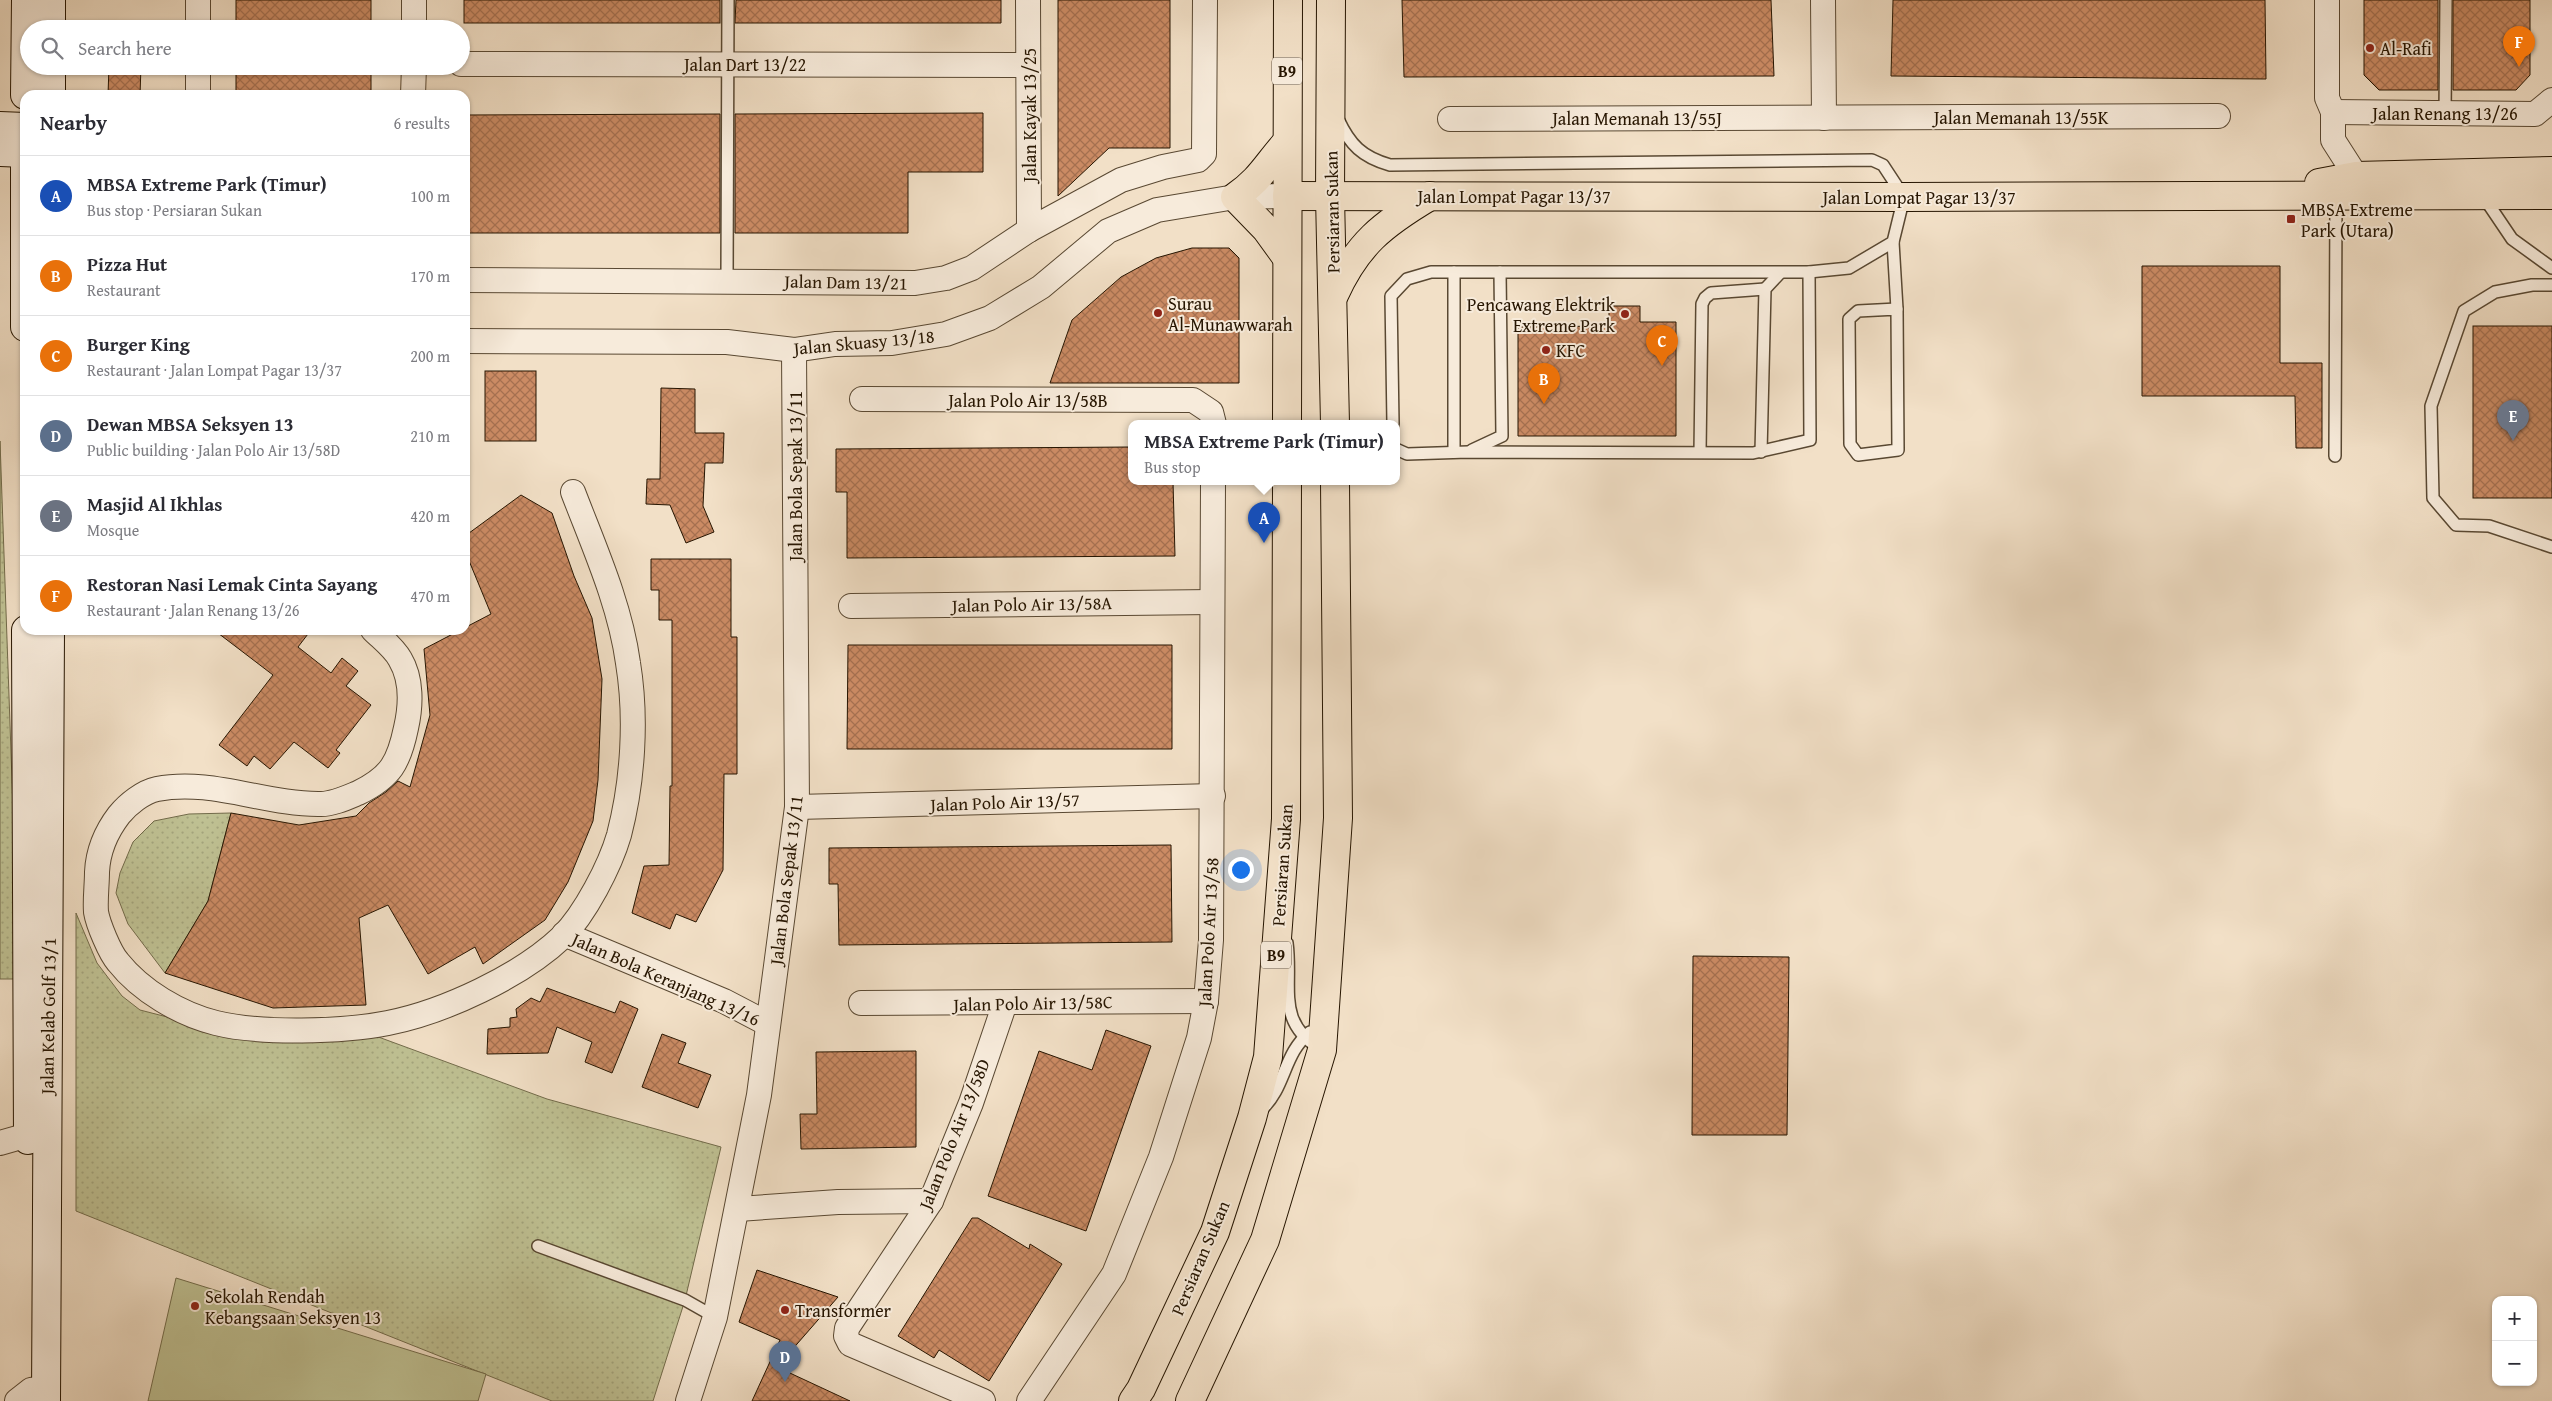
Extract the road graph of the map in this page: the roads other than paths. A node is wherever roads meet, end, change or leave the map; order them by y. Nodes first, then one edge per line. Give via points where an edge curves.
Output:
1 (26, 0) edge
2 (51, 0) edge
3 (198, 0) edge
4 (414, 0) edge
5 (728, 0) edge
6 (1028, 0) edge
7 (1205, 0) edge
8 (1288, 0) edge
9 (1331, 0) edge
10 (1823, 0) edge
11 (2327, 0) edge
12 (2446, 0) edge
13 (26, 20) edge
14 (51, 20) edge
15 (198, 20) edge
16 (414, 20) edge
17 (470, 64) edge
18 (728, 64) junction
19 (1028, 65) junction
20 (26, 75) edge
21 (51, 75) edge
22 (198, 75) edge
23 (414, 75) edge
24 (26, 90) edge
25 (51, 90) edge
26 (198, 90) edge
27 (413, 90) edge
28 (2552, 100) edge
29 (1330, 101) junction
30 (2333, 112) junction
31 (2445, 114) junction
32 (2218, 116) dead end
33 (1824, 118) junction
34 (1450, 119) dead end
35 (0, 126) edge
36 (1286, 143) junction
37 (20, 144) edge
38 (2552, 171) edge
39 (2356, 176) junction
40 (2336, 195) junction
41 (2482, 195) junction
42 (2552, 195) edge
43 (1287, 196) junction
44 (1330, 196) junction
45 (1430, 196) junction
46 (2258, 196) junction
47 (1236, 197) junction
48 (1904, 197) junction
49 (1029, 230) junction
50 (1893, 242) junction
51 (1287, 258) junction
52 (2552, 268) edge
53 (1454, 272) junction
54 (1500, 272) junction
55 (1809, 272) junction
56 (1780, 273) junction
57 (470, 280) edge
58 (727, 280) junction
59 (2552, 285) edge
60 (1765, 289) junction
61 (1334, 296) junction
62 (1897, 309) junction
63 (470, 341) edge
64 (794, 350) junction
65 (862, 399) dead end
66 (1213, 420) edge
67 (1287, 420) edge
68 (1335, 420) edge
69 (1393, 420) edge
70 (1400, 451) edge
71 (1454, 452) junction
72 (1468, 452) junction
73 (1700, 452) junction
74 (1761, 452) junction
75 (2335, 456) dead end
76 (1213, 485) edge
77 (1287, 485) edge
78 (1335, 485) edge
79 (573, 492) dead end
80 (2552, 547) edge
81 (1212, 602) junction
82 (851, 606) dead end
83 (26, 635) edge
84 (50, 635) edge
85 (378, 635) edge
86 (1213, 796) junction
87 (797, 807) junction
88 (1279, 912) junction
89 (564, 934) junction
90 (1206, 1001) junction
91 (861, 1004) dead end
92 (1005, 1004) junction
93 (768, 1024) junction
94 (1317, 1036) junction
95 (1252, 1118) junction
96 (38, 1135) junction
97 (0, 1143) edge
98 (930, 1201) junction
99 (738, 1209) junction
100 (538, 1246) dead end
101 (715, 1317) junction
102 (34, 1396) edge
103 (688, 1401) edge
104 (983, 1401) edge
105 (1029, 1401) edge
106 (1132, 1401) edge
107 (1190, 1401) edge

1 - 13 street
2 - 14 street
3 - 15 street
4 - 16 street
5 - 18 lane
6 - 19 street, Jalan Kayak 13/25
7 - 49 street, Jalan Dam 13/21 via 1204,154 1198,160 1122,180
8 - 36 main road, B9
9 - 29 main road, Persiaran Sukan
10 - 33 street
11 - 30 street via 2327,98
12 - 31 lane
17 - 18 street, Jalan Dart 13/22
18 - 19 street, Jalan Dart 13/22
18 - 58 lane
19 - 49 street, Jalan Kayak 13/25
20 - 24 street
21 - 25 street
22 - 26 street
23 - 27 street
28 - 31 street, Jalan Renang 13/26 via 2535,114
29 - 44 main road, Persiaran Sukan
29 - 48 lane via 1346,137 1360,152 1372,160 1390,165 1872,160 1883,165
30 - 31 street, Jalan Renang 13/26
30 - 39 street via 2333,140
32 - 33 street, Jalan Memanah 13/55K
33 - 34 street, Jalan Memanah 13/55J
35 - 37 street
36 - 43 main road, B9
36 - 47 main road via 1252,186
38 - 39 main road
39 - 46 main road
40 - 41 main road, Jalan Lompat Pagar 13/37
40 - 46 main road, Jalan Lompat Pagar 13/37
40 - 75 lane
41 - 42 main road, Jalan Lompat Pagar 13/37
41 - 52 lane via 2512,239
43 - 44 main road, Jalan Lompat Pagar 13/37
43 - 47 street, Jalan Skuasy 13/18
43 - 51 main road, B9
44 - 45 main road, Jalan Lompat Pagar 13/37
44 - 61 main road, Persiaran Sukan
45 - 48 main road, Jalan Lompat Pagar 13/37
45 - 61 main road via 1384,225 1365,243 1346,268
46 - 48 main road, Jalan Lompat Pagar 13/37
47 - 51 main road
47 - 64 street, Jalan Skuasy 13/18 via 1157,210 1108,231 1041,287 990,318 946,334 892,343 835,344
48 - 50 lane
49 - 58 street, Jalan Dam 13/21 via 972,268 923,282
50 - 55 lane via 1849,268
50 - 62 lane
51 - 67 main road, B9
53 - 54 lane
53 - 69 lane via 1431,272 1407,279 1392,296
53 - 71 lane
54 - 56 lane
54 - 72 lane via 1502,436
55 - 56 lane
55 - 74 lane via 1810,440
56 - 60 lane
57 - 58 street, Jalan Dam 13/21
59 - 80 lane via 2495,292 2464,311 2431,406 2433,498 2456,525 2489,526
60 - 73 lane via 1711,293 1702,304
60 - 74 lane
61 - 68 main road, Persiaran Sukan
62 - 62 lane via 1898,450 1858,455 1850,444 1848,319 1858,311
63 - 64 street, Jalan Skuasy 13/18 via 727,342
64 - 87 street, Jalan Bola Sepak 13/11
65 - 66 street, Jalan Polo Air 13/58B via 1193,400 1211,412
70 - 71 lane via 1407,454
71 - 72 lane
72 - 73 lane
73 - 74 lane
76 - 81 street, Jalan Polo Air 13/58
77 - 88 main road, Persiaran Sukan / B9 via 1286,819
78 - 94 main road via 1338,818
79 - 89 street via 608,582 628,663 632,719 630,780 618,837 594,892
81 - 82 street, Jalan Polo Air 13/58A
81 - 86 street, Jalan Polo Air 13/58
83 - 96 street
84 - 96 street, Jalan Kelab Golf 13/1
85 - 89 street via 400,659 409,684 409,715 400,756 376,784 325,804 288,802 193,787 154,789 127,806 107,832 98,864 96,913 114,958 139,985 176,1007 216,1023 273,1030 332,1029 389,1023 447,1004 535,959
86 - 87 street, Jalan Polo Air 13/57
86 - 90 street, Jalan Polo Air 13/58 via 1211,940
87 - 93 street, Jalan Bola Sepak 13/11
88 - 94 lane via 1290,966 1289,1013
88 - 95 main road, Persiaran Sukan / B9 via 1268,1057
89 - 93 street, Jalan Bola Keranjang 13/16 via 724,1001
90 - 92 street, Jalan Polo Air 13/58C
90 - 105 street, Jalan Polo Air 13/58 via 1199,1038 1161,1156 1114,1274
91 - 92 street, Jalan Polo Air 13/58C
92 - 98 street, Jalan Polo Air 13/58D via 971,1103
93 - 99 street, Jalan Bola Sepak 13/11
94 - 95 lane via 1288,1059 1277,1090
94 - 107 main road via 1265,1240
95 - 106 main road, Persiaran Sukan / B9 via 1215,1232 1141,1389
96 - 97 street
96 - 102 street, Jalan Kelab Golf 13/1
98 - 99 street via 838,1202
98 - 104 street, Jalan Polo Air 13/58D via 847,1328 846,1336 850,1344
99 - 101 street, Jalan Bola Sepak 13/11
100 - 101 lane via 686,1300
101 - 103 street, Jalan Bola Sepak 13/11

